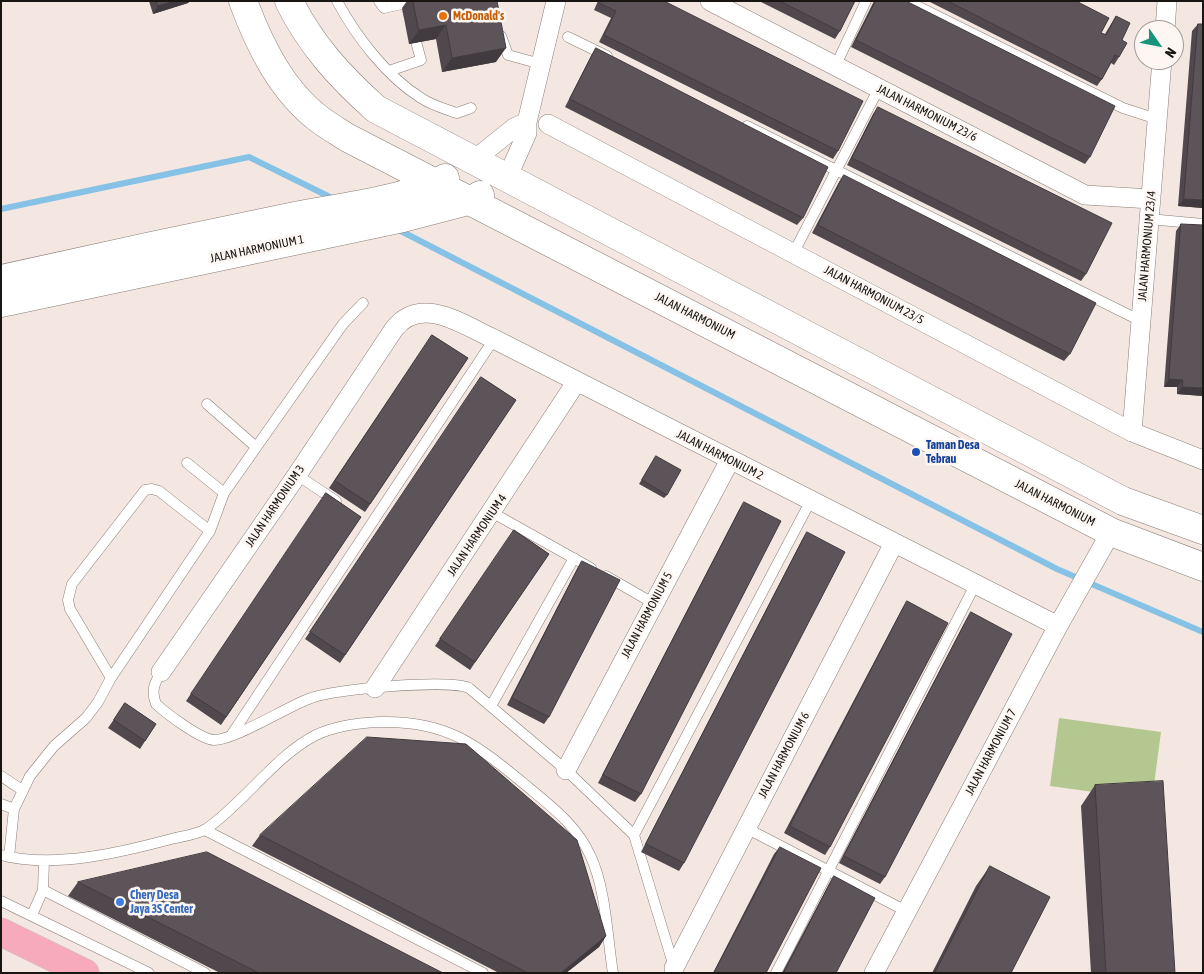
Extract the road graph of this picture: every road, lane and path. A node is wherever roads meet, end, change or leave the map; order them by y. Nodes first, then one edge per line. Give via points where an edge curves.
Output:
1 (243, 1) edge
2 (289, 1) edge
3 (337, 1) edge
4 (379, 1) edge
5 (556, 1) edge
6 (710, 1) edge
7 (866, 1) edge
8 (907, 1) edge
9 (1167, 1) edge
10 (497, 20) edge
11 (1166, 20) edge
12 (568, 37) dead end
13 (613, 59) edge
14 (541, 64) junction
15 (836, 65) junction
16 (1161, 70) edge
17 (389, 71) junction
18 (879, 88) junction
19 (471, 108) dead end
20 (1157, 119) junction
21 (738, 121) edge
22 (527, 122) junction
23 (548, 124) dead end
24 (474, 160) junction
25 (835, 170) junction
26 (507, 178) junction
27 (438, 182) junction
28 (1151, 199) junction
29 (472, 200) junction
30 (365, 214) junction
31 (1149, 219) junction
32 (1203, 224) edge
33 (794, 252) junction
34 (1, 279) edge
35 (1, 303) edge
36 (363, 303) dead end
37 (1141, 321) junction
38 (387, 339) joint
39 (494, 339) junction
40 (577, 381) junction
41 (207, 404) dead end
42 (1132, 432) junction
43 (256, 447) junction
44 (730, 460) junction
45 (1203, 460) edge
46 (186, 463) dead end
47 (297, 475) junction
48 (224, 493) junction
49 (810, 502) junction
50 (346, 508) edge
51 (493, 513) junction
52 (1203, 530) edge
53 (210, 531) junction
54 (1111, 532) junction
55 (894, 543) junction
56 (574, 558) junction
57 (1203, 567) edge
58 (975, 585) junction
59 (653, 603) junction
60 (1058, 626) junction
61 (161, 672) joint
62 (111, 678) junction
63 (375, 688) junction
64 (491, 706) junction
65 (232, 735) junction
66 (566, 770) junction
67 (1, 776) edge
68 (22, 790) junction
69 (1, 804) edge
70 (14, 809) junction
71 (746, 828) junction
72 (205, 830) junction
73 (634, 835) junction
74 (5, 856) edge
75 (44, 860) junction
76 (828, 871) junction
77 (43, 890) junction
78 (1, 901) edge
79 (906, 911) junction
80 (32, 915) junction
81 (1, 932) edge
82 (675, 970) edge
83 (85, 973) edge
84 (149, 973) edge
85 (205, 973) edge
86 (483, 973) edge
87 (613, 973) edge
88 (776, 973) edge
89 (874, 973) edge

1 - 27 main road, JALAN HARMONIUM via 256,37 278,73 318,119 348,138
2 - 24 main road via 316,47 352,88 376,108
3 - 17 lane via 348,21
4 - 17 lane via 384,8 406,3 420,60
5 - 14 street
6 - 15 street, JALAN HARMONIUM 23/6
7 - 15 lane
8 - 20 lane via 1123,108
9 - 11 street
10 - 14 lane via 508,55
12 - 13 lane
14 - 22 street
15 - 18 street, JALAN HARMONIUM 23/6
16 - 20 street, JALAN HARMONIUM 23/4
17 - 19 lane via 421,99 457,113
18 - 25 lane
18 - 28 street, JALAN HARMONIUM 23/6 via 1085,195
20 - 28 street, JALAN HARMONIUM 23/4
21 - 25 lane
22 - 24 street via 514,128
22 - 26 street via 526,133
23 - 33 street, JALAN HARMONIUM 23/5
24 - 26 main road
24 - 27 main road, JALAN HARMONIUM 1
25 - 33 lane
25 - 37 lane
26 - 29 main road, JALAN HARMONIUM 1
26 - 52 main road via 1123,501
27 - 29 main road, JALAN HARMONIUM
27 - 30 main road, JALAN HARMONIUM 1 via 397,196
28 - 31 street, JALAN HARMONIUM 23/4
29 - 30 main road, JALAN HARMONIUM 1 via 401,218
29 - 54 main road, JALAN HARMONIUM
30 - 34 main road, JALAN HARMONIUM 1 via 329,209
30 - 35 main road, JALAN HARMONIUM 1
31 - 32 lane
31 - 37 street, JALAN HARMONIUM 23/4
33 - 42 street, JALAN HARMONIUM 23/5
36 - 43 lane via 343,324
37 - 42 street, JALAN HARMONIUM 23/4
38 - 39 street, JALAN HARMONIUM 2 via 400,320 420,311 440,315
38 - 47 street, JALAN HARMONIUM 3
39 - 40 street, JALAN HARMONIUM 2
39 - 65 lane via 367,522
40 - 44 street, JALAN HARMONIUM 2
40 - 51 street, JALAN HARMONIUM 4
41 - 43 lane
42 - 45 street, JALAN HARMONIUM 23/5
43 - 48 lane
44 - 49 street, JALAN HARMONIUM 2
44 - 59 street, JALAN HARMONIUM 5
46 - 48 lane
47 - 50 lane
47 - 61 street, JALAN HARMONIUM 3
48 - 53 lane
49 - 55 street, JALAN HARMONIUM 2
49 - 73 lane
51 - 56 lane
51 - 63 street, JALAN HARMONIUM 4
53 - 62 lane
53 - 62 lane via 159,491 146,490 72,584 70,609
54 - 57 main road, JALAN HARMONIUM
54 - 60 street, JALAN HARMONIUM 7
55 - 58 street, JALAN HARMONIUM 2
55 - 71 street, JALAN HARMONIUM 6
56 - 59 lane
56 - 64 lane
58 - 60 street, JALAN HARMONIUM 2
58 - 76 lane
59 - 66 street, JALAN HARMONIUM 5
60 - 79 street, JALAN HARMONIUM 7
61 - 65 lane via 153,687 153,696 163,710 206,738 216,740
62 - 68 lane via 86,718 42,760
63 - 64 lane via 456,684 469,688
63 - 65 lane via 319,695
64 - 66 lane
66 - 73 lane
67 - 68 lane
68 - 70 lane
69 - 70 lane
70 - 74 lane
71 - 76 lane
71 - 82 street, JALAN HARMONIUM 6
72 - 75 lane via 128,851
72 - 86 lane
72 - 87 lane via 271,770 317,735 344,726 379,722 408,721 444,730 504,767 564,818 580,836 598,875
73 - 82 lane
74 - 75 lane
75 - 77 lane
76 - 79 lane
76 - 88 lane
77 - 80 lane
77 - 85 lane
78 - 80 lane
79 - 89 street, JALAN HARMONIUM 7
80 - 84 lane
81 - 83 highway

